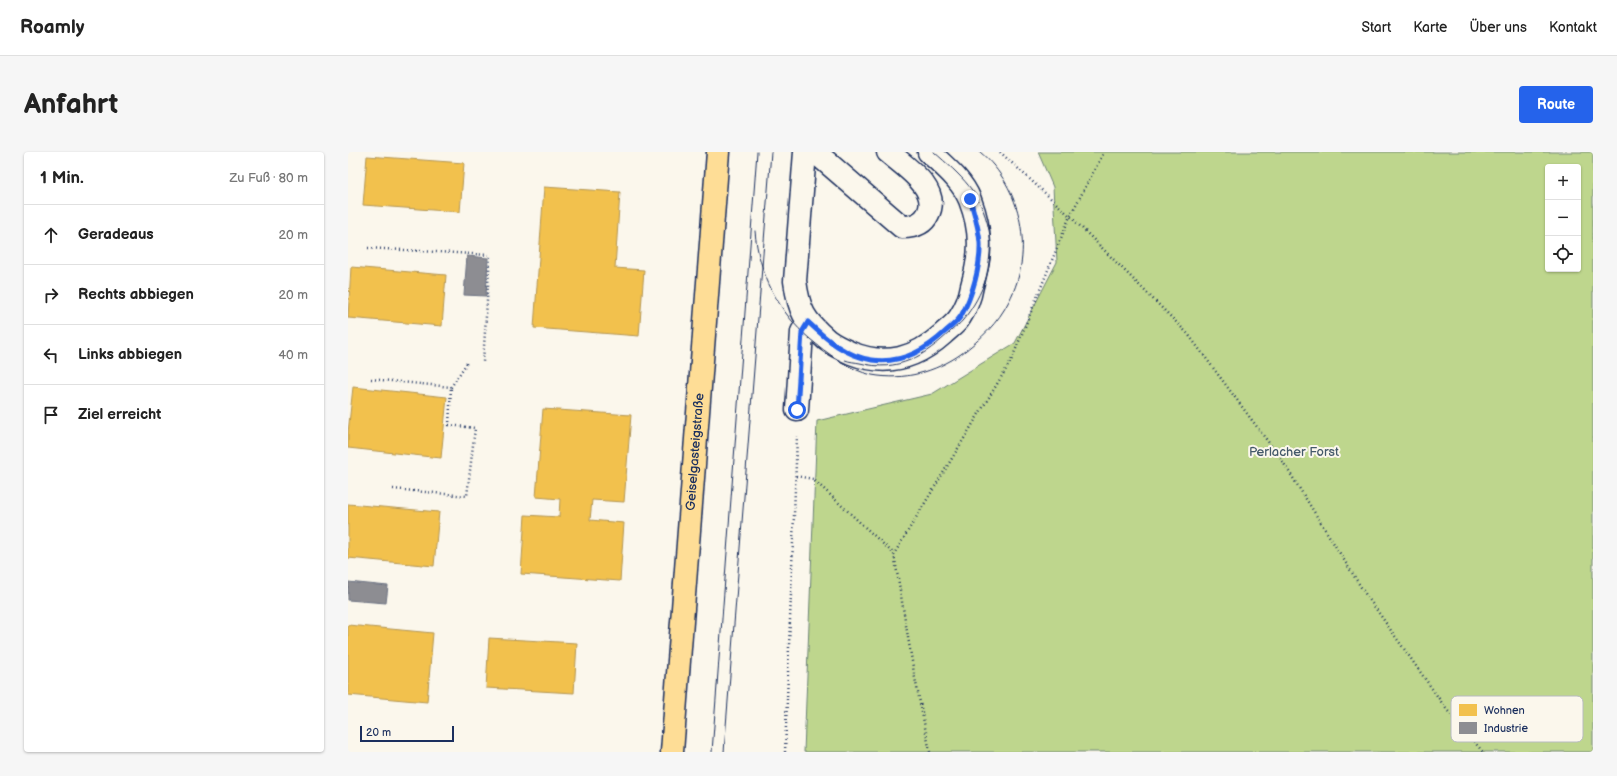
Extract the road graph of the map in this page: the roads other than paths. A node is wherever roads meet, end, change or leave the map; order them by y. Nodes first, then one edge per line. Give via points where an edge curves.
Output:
1 (718, 152) edge
2 (805, 152) edge
3 (815, 152) edge
4 (888, 152) edge
5 (929, 152) edge
6 (808, 322) junction
7 (797, 410) road end
8 (672, 752) edge

1 - 8 main road, Geiselgasteigstraße
2 - 6 lane via 795,280 801,311
3 - 4 lane via 902,226 920,224 931,210 932,200 928,190
5 - 6 lane via 957,178 970,199 978,232 980,244 976,273 960,318 934,342 918,352 889,361 860,357 835,346
6 - 7 lane via 802,332

